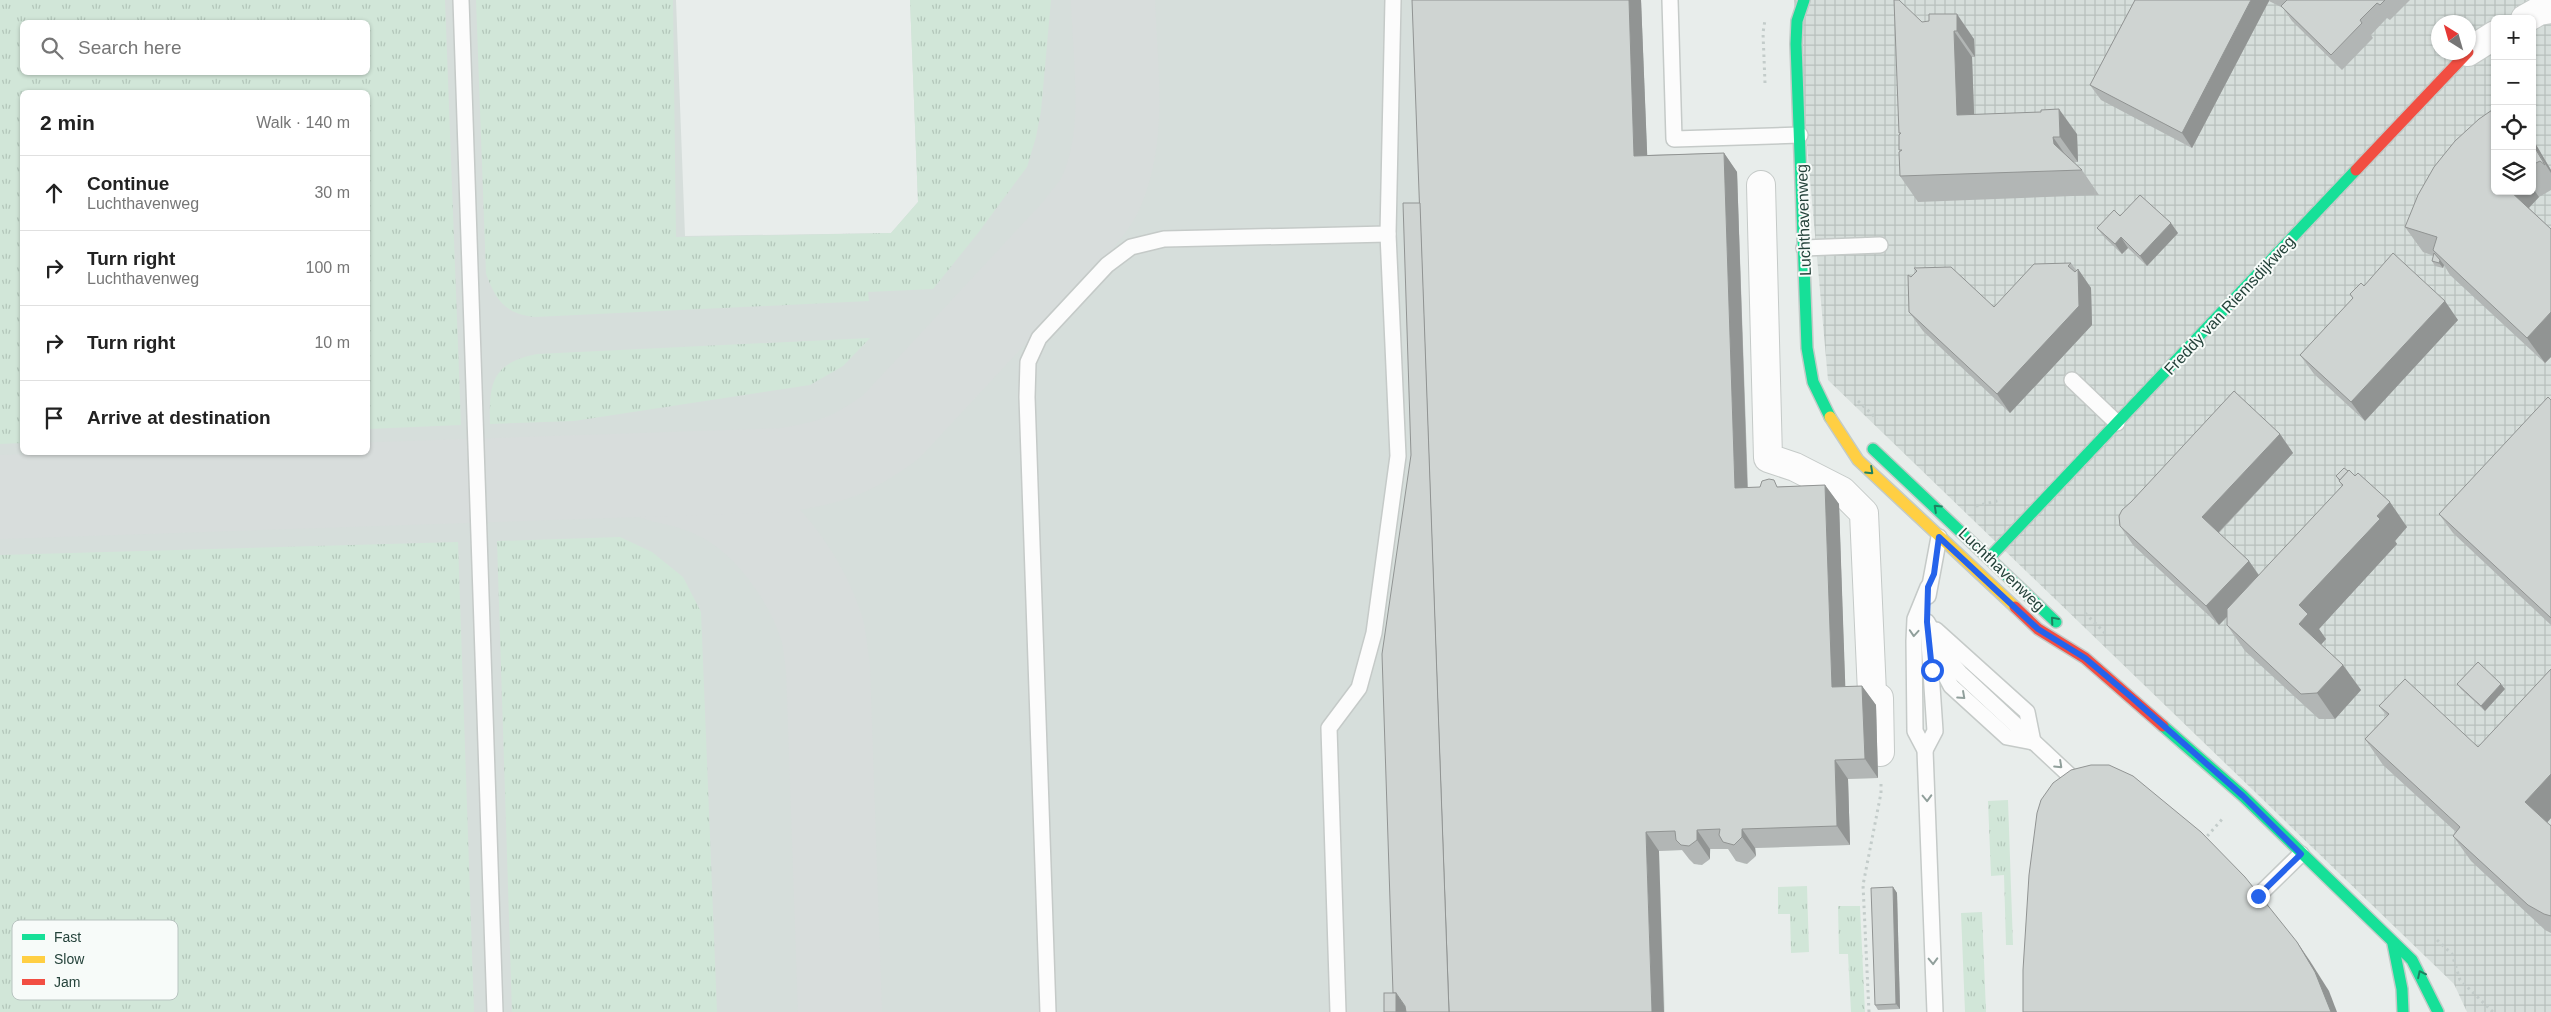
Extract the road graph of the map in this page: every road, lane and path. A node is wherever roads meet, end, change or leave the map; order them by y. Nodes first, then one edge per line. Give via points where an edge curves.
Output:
1 (462, 0) edge
2 (1392, 0) edge
3 (1670, 0) edge
4 (1804, 0) edge
5 (2551, 9) edge
6 (2532, 15) edge
7 (1766, 16) dead end
8 (2491, 38) edge
9 (2476, 47) edge
10 (2460, 60) edge
11 (1765, 88) dead end
12 (1800, 135) junction
13 (1762, 185) dead end
14 (1388, 234) junction
15 (1880, 245) dead end
16 (1804, 248) junction
17 (2072, 380) dead end
18 (1853, 397) dead end
19 (1881, 423) dead end
20 (2117, 424) junction
21 (1841, 432) junction
22 (1972, 507) dead end
23 (2032, 514) junction
24 (1939, 537) junction
25 (1990, 557) junction
26 (1928, 587) junction
27 (1927, 622) junction
28 (2085, 658) junction
29 (2033, 742) junction
30 (1925, 750) junction
31 (1880, 752) joint
32 (2084, 789) edge
33 (2301, 854) junction
34 (2258, 896) edge
35 (2393, 944) junction
36 (495, 1012) edge
37 (1048, 1012) edge
38 (1338, 1012) edge
39 (1868, 1012) edge
40 (1935, 1012) edge
41 (2403, 1012) edge
42 (2438, 1012) edge

1 - 36 lane
2 - 14 lane
3 - 12 lane via 1674,139
4 - 12 street, Luchthavenweg via 1796,30
5 - 6 street
7 - 11 path via 1763,33
8 - 9 street, Freddy van Riemsdijkweg
10 - 20 street, Freddy van Riemsdijkweg
12 - 16 street, Luchthavenweg
13 - 31 street via 1768,458 1795,467 1842,491 1864,513 1872,693 1879,698
14 - 37 lane via 1164,239 1131,247 1107,265 1039,338 1028,362
14 - 38 lane via 1398,456 1374,633 1359,688 1329,728
15 - 16 lane
16 - 21 street, Luchthavenweg via 1809,371 1822,405
17 - 20 lane
18 - 19 path
20 - 23 street, Freddy van Riemsdijkweg
21 -> 24 street, Luchthavenweg via 1858,460
25 -> 21 street, Luchthavenweg via 1871,446
22 - 23 path via 2012,497
23 - 25 street, Freddy van Riemsdijkweg
24 - 26 lane, Luchthavenweg via 1934,574
24 - 28 street, Luchthavenweg via 2038,629
28 -> 25 street, Luchthavenweg via 2051,616
26 - 27 lane, Luchthavenweg
26 -> 30 lane, Luchthavenweg via 1915,619 1914,641 1914,731
27 - 29 lane via 2027,712
27 -> 29 lane, Luchthavenweg via 1940,665 1952,686 2007,737
27 - 30 lane, Luchthavenweg via 1935,731
28 - 33 street, Luchthavenweg via 2243,796
29 -> 32 lane
30 -> 40 lane, Luchthavenweg
31 - 39 path via 1881,793 1863,885
33 - 34 lane
33 - 35 street, Luchthavenweg
35 - 41 street, Luchthavenweg
42 -> 35 street, Luchthavenweg via 2417,966

